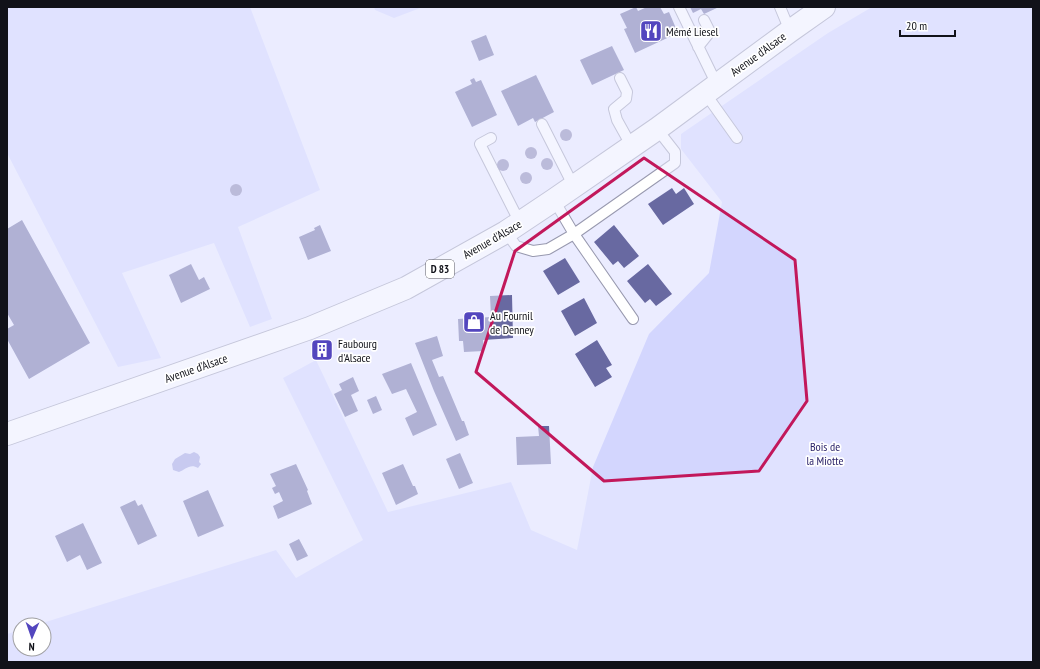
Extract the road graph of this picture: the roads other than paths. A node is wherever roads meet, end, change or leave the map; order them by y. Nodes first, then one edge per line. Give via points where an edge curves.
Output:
1 (679, 7) edge
2 (780, 7) edge
3 (824, 7) edge
4 (704, 20) dead end
5 (790, 31) junction
6 (698, 46) junction
7 (620, 78) dead end
8 (711, 89) junction
9 (542, 124) dead end
10 (657, 129) junction
11 (490, 138) dead end
12 (737, 138) dead end
13 (632, 147) junction
14 (574, 187) junction
15 (554, 200) junction
16 (513, 228) junction
17 (574, 234) junction
18 (633, 319) dead end
19 (7, 434) edge

1 - 6 lane
2 - 5 lane
3 - 5 main road, Avenue d'Alsace / D 83
4 - 6 lane via 710,32
5 - 8 main road, Avenue d'Alsace / D 83
6 - 8 lane
7 - 13 lane via 627,92 626,99 614,109
8 - 10 main road, Avenue d'Alsace / D 83
8 - 12 lane
9 - 14 lane
10 - 13 main road, Avenue d'Alsace / D 83
10 - 17 lane via 675,152 675,163
11 - 16 lane via 480,144
13 - 14 main road, Avenue d'Alsace / D 83
14 - 15 main road, Avenue d'Alsace / D 83
15 - 16 main road, Avenue d'Alsace / D 83
15 - 17 lane
16 - 17 lane via 516,246 533,251 548,249
16 - 19 main road, Avenue d'Alsace / D 83 via 406,288 310,328
17 - 18 lane

